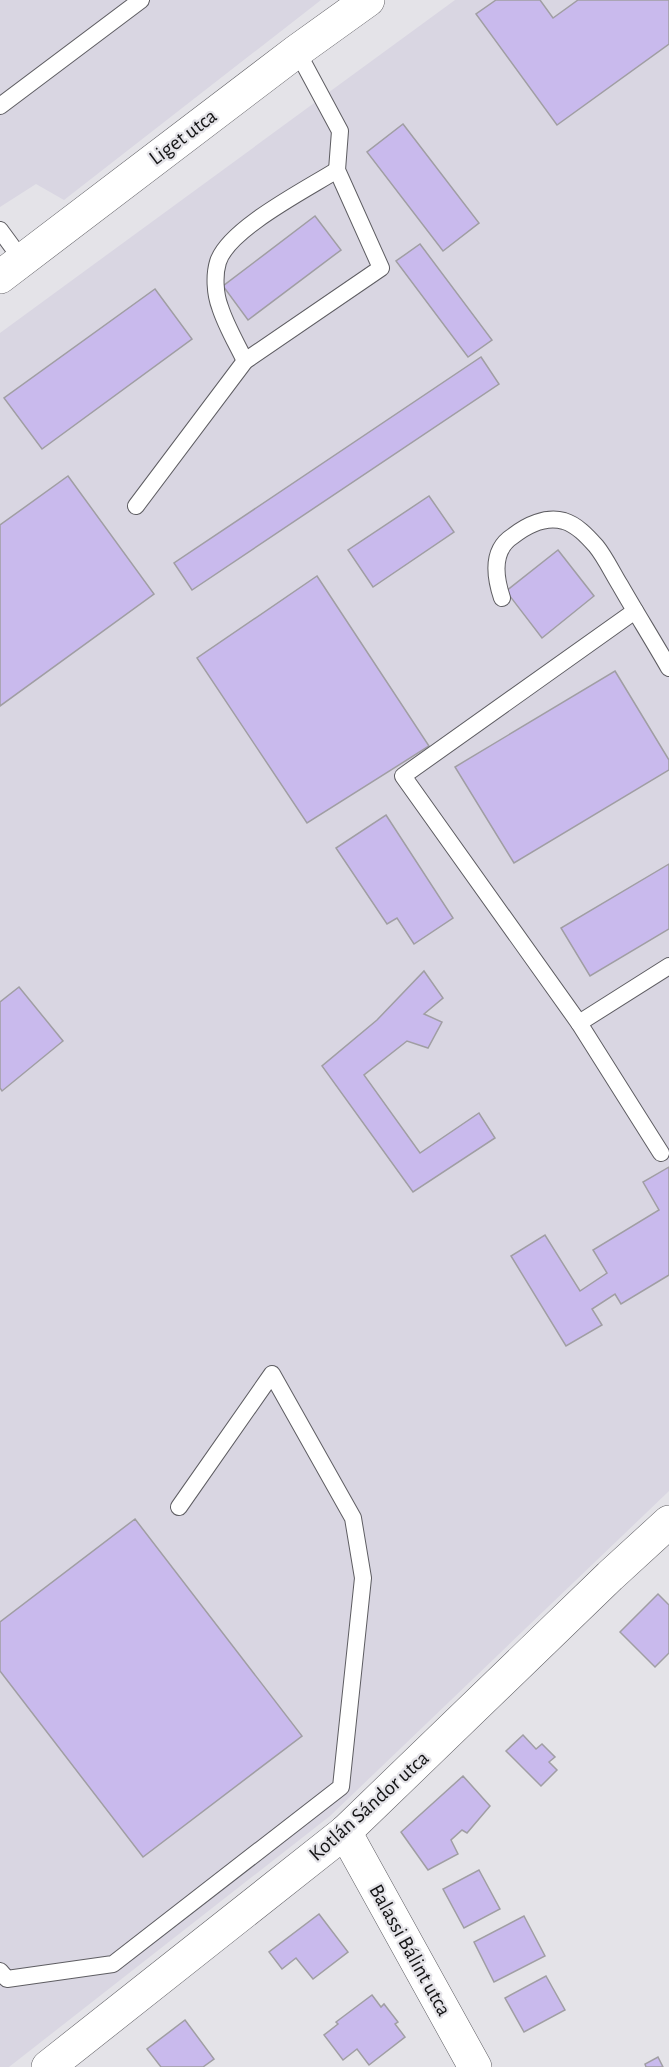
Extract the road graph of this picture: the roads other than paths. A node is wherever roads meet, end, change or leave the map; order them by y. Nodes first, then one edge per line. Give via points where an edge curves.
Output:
1 (141, 0) edge
2 (368, 0) edge
3 (297, 51) junction
4 (0, 106) edge
5 (337, 170) junction
6 (0, 230) edge
7 (11, 268) edge
8 (245, 362) junction
9 (136, 506) dead end
10 (502, 598) dead end
11 (635, 611) junction
12 (669, 668) edge
13 (669, 966) edge
14 (579, 1023) junction
15 (661, 1153) dead end
16 (179, 1507) dead end
17 (669, 1522) edge
18 (345, 1833) junction
19 (0, 1971) edge
20 (48, 2067) edge
21 (475, 2067) edge

1 - 4 lane
2 - 3 street, Liget utca
3 - 5 lane via 340,131
3 - 7 street, Liget utca
5 - 8 lane via 248,226 226,247 218,262 215,282 220,307
5 - 8 lane via 381,268
6 - 7 lane
8 - 9 lane
10 - 11 lane via 496,579 501,548 524,528 547,519 564,521 580,529 597,547
11 - 12 lane
11 - 14 lane via 403,776
13 - 14 lane
14 - 15 lane
16 - 19 lane via 272,1374 352,1518 363,1578 341,1787 112,1964 7,1979
17 - 18 street, Kotlán Sándor utca
18 - 20 street, Kotlán Sándor utca
18 - 21 street, Balassi Bálint utca

